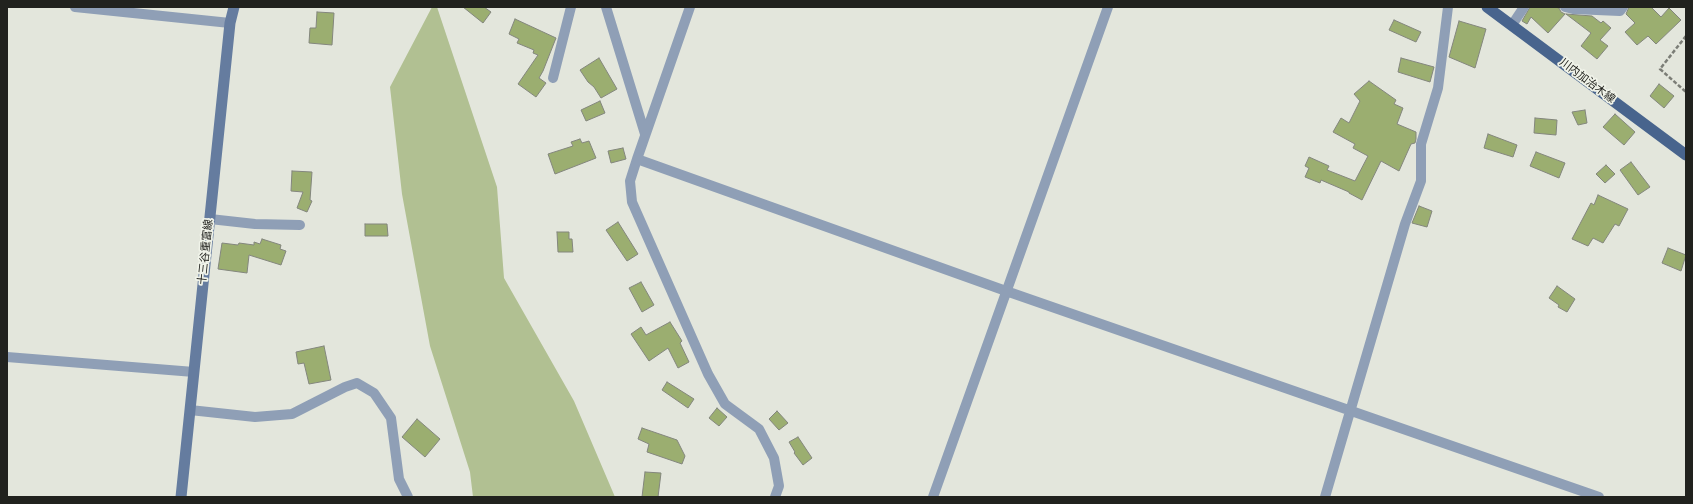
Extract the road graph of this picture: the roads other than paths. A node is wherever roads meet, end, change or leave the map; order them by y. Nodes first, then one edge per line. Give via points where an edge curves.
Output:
1 (75, 7) edge
2 (234, 7) edge
3 (571, 7) edge
4 (606, 7) edge
5 (690, 7) edge
6 (1108, 7) edge
7 (1448, 7) edge
8 (1487, 7) edge
9 (1524, 7) edge
10 (1565, 7) edge
11 (1623, 7) edge
12 (230, 23) junction
13 (1512, 25) junction
14 (553, 78) dead end
15 (645, 134) junction
16 (1686, 155) edge
17 (636, 159) junction
18 (210, 219) junction
19 (300, 225) dead end
20 (1006, 291) junction
21 (7, 357) edge
22 (194, 372) junction
23 (190, 410) junction
24 (1351, 411) junction
25 (180, 497) edge
26 (408, 497) edge
27 (776, 497) edge
28 (933, 497) edge
29 (1325, 497) edge
30 (1598, 497) edge

1 - 12 street
2 - 12 main road, 十三谷重富線
3 - 14 street
4 - 15 street
5 - 15 street
6 - 20 street
7 - 24 street via 1438,88 1421,144 1421,181 1405,224
8 - 13 main road, 川内加治木線
9 - 13 street
10 - 11 street via 1620,11
12 - 18 main road, 十三谷重富線
13 - 16 main road, 川内加治木線
15 - 17 street
17 - 20 street
17 - 27 street via 630,181 632,202 708,374 725,404 759,429 774,458 779,486
18 - 19 street
18 - 22 main road, 十三谷重富線
20 - 24 street
20 - 28 street
21 - 22 street
22 - 23 main road, 十三谷重富線
23 - 25 main road, 十三谷重富線
23 - 26 street via 255,417 292,414 357,383 374,393 391,418 399,479
24 - 29 street
24 - 30 street

